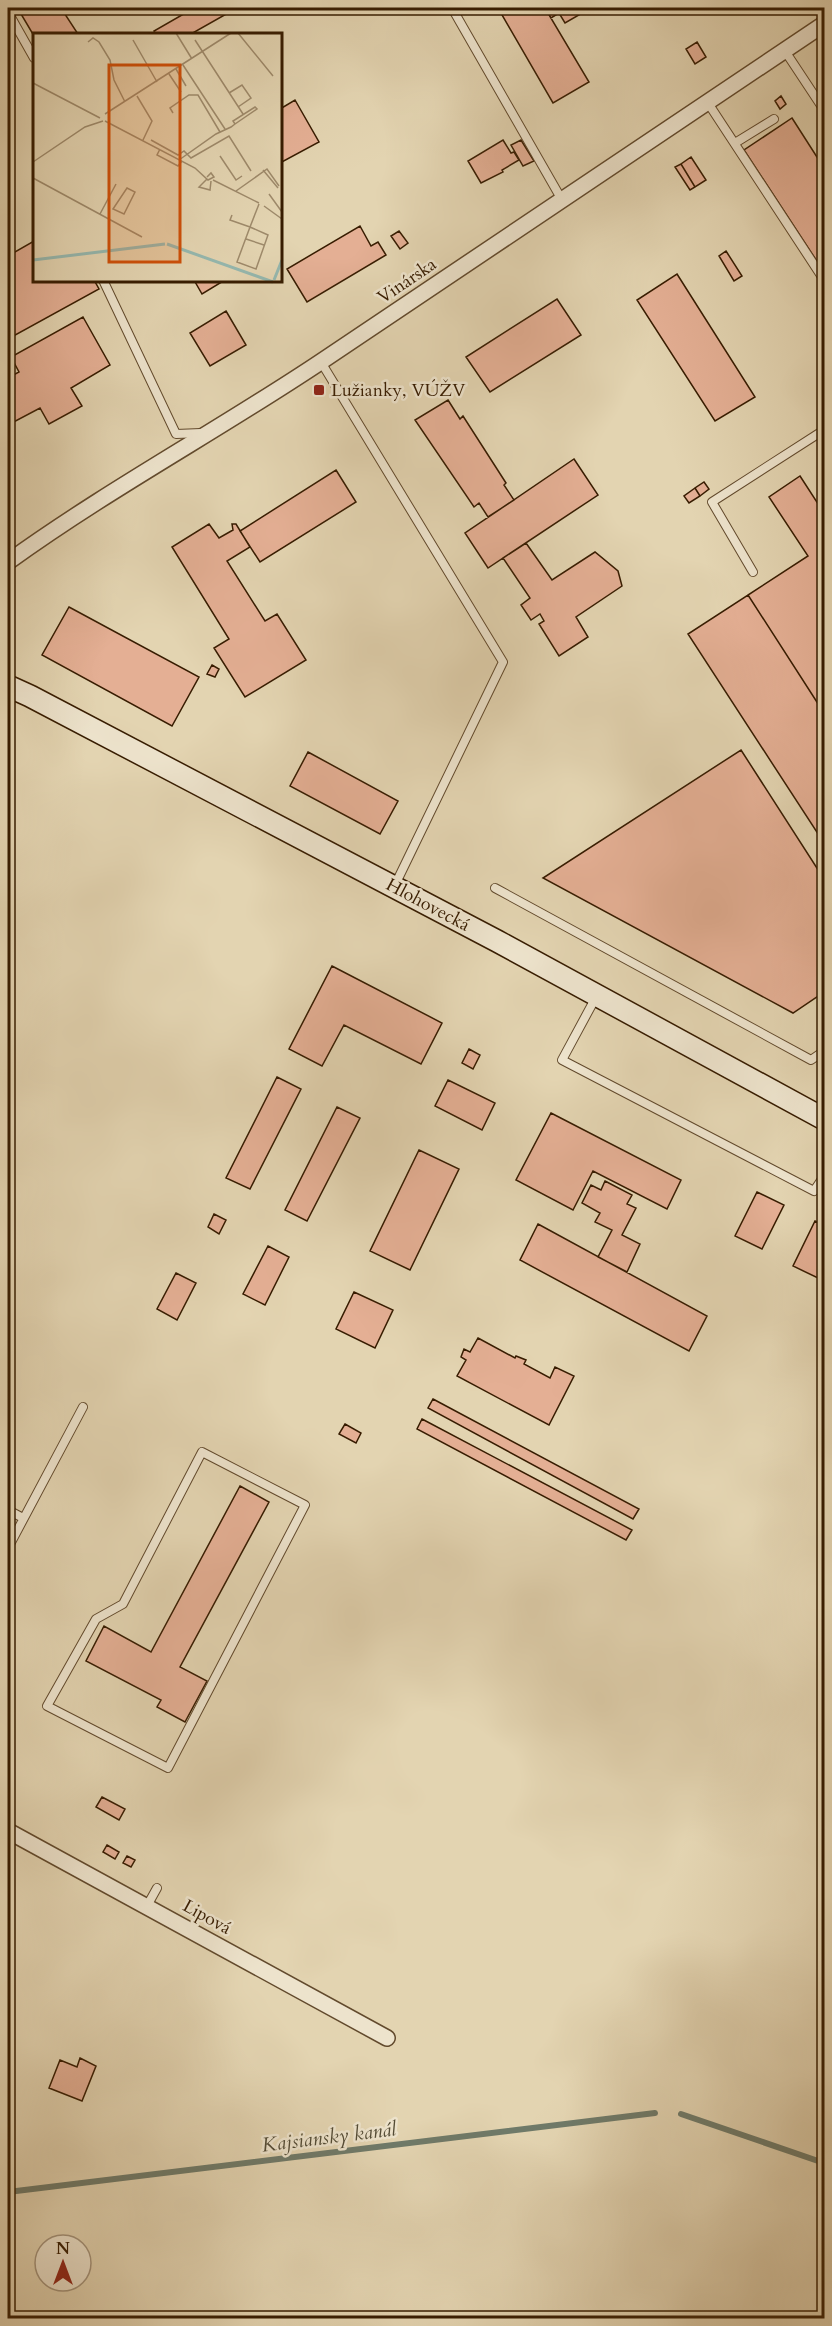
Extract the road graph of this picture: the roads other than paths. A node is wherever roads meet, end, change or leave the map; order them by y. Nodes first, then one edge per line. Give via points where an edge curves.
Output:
1 (452, 8) edge
2 (8, 12) edge
3 (825, 24) edge
4 (785, 51) junction
5 (33, 56) edge
6 (821, 98) edge
7 (708, 102) junction
8 (825, 110) edge
9 (774, 119) dead end
10 (735, 143) junction
11 (562, 200) junction
12 (825, 280) edge
13 (104, 282) edge
14 (321, 362) junction
15 (825, 430) edge
16 (206, 433) junction
17 (8, 562) edge
18 (753, 572) dead end
19 (8, 670) edge
20 (8, 686) edge
21 (30, 696) junction
22 (394, 888) junction
23 (495, 888) dead end
24 (597, 995) junction
25 (825, 1051) edge
26 (825, 1119) edge
27 (825, 1176) edge
28 (83, 1407) dead end
29 (8, 1510) edge
30 (23, 1518) junction
31 (8, 1548) edge
32 (123, 1604) joint
33 (8, 1831) edge
34 (157, 1888) dead end
35 (147, 1906) junction
36 (387, 2038) dead end

1 - 11 lane
2 - 5 lane
3 - 4 street, Vinárska
4 - 6 lane
4 - 7 street, Vinárska
6 - 8 lane
7 - 10 lane
7 - 11 street, Vinárska
9 - 10 lane
10 - 12 lane
11 - 14 street, Vinárska
13 - 16 lane via 176,434
14 - 16 street, Vinárska
14 - 22 lane via 503,662
15 - 18 lane via 712,502
16 - 17 street, Vinárska
19 - 21 main road, Hlohovecká
20 - 21 main road, Hlohovecká
21 - 22 main road, Hlohovecká
22 - 24 main road, Hlohovecká
23 - 25 lane via 811,1060
24 - 26 main road, Hlohovecká
24 - 27 lane via 562,1060 814,1191
28 - 30 lane
29 - 30 lane
30 - 31 lane
32 - 32 lane via 96,1619 47,1706 168,1768 304,1505 202,1452
33 - 35 street, Lipová
34 - 35 lane
35 - 36 street, Lipová

